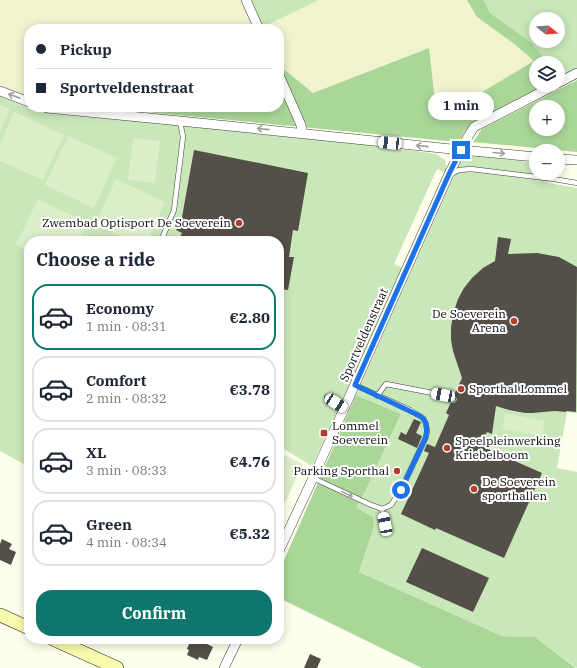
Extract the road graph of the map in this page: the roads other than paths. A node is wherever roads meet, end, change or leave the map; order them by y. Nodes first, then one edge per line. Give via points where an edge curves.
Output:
1 (246, 0) edge
2 (257, 24) edge
3 (577, 73) edge
4 (565, 80) edge
5 (284, 86) edge
6 (0, 91) edge
7 (542, 92) edge
8 (24, 100) edge
9 (88, 112) edge
10 (180, 121) junction
11 (302, 133) junction
12 (461, 150) junction
13 (529, 156) edge
14 (565, 159) edge
15 (577, 160) edge
16 (449, 174) junction
17 (577, 183) edge
18 (163, 236) edge
19 (355, 385) junction
20 (377, 396) junction
21 (327, 397) dead end
22 (452, 399) dead end
23 (344, 409) junction
24 (313, 478) junction
25 (382, 509) junction
26 (385, 524) dead end
27 (284, 540) edge
28 (0, 615) edge
29 (24, 626) edge
30 (64, 644) edge
31 (236, 644) edge
32 (117, 668) edge
33 (224, 668) edge

1 - 2 street
3 - 4 street
5 - 11 street
8 -> 6 street
7 - 12 street, Sportveldenstraat via 474,127
9 - 10 street
11 -> 10 street
10 - 18 lane via 183,137 174,210
12 -> 11 street
12 -> 13 street
12 - 16 street, Sportveldenstraat
14 - 15 street
16 - 17 lane via 471,169
16 - 19 street, Sportveldenstraat
19 - 20 lane
19 - 23 street, Sportveldenstraat
20 - 22 lane via 386,384
20 - 25 lane via 420,416 427,428 426,437 401,490 391,505
21 - 23 lane
23 - 24 street, Sportveldenstraat
24 -> 25 lane
24 - 27 street, Sportveldenstraat
25 - 26 lane
28 - 29 main road
30 - 32 main road
31 - 33 street

